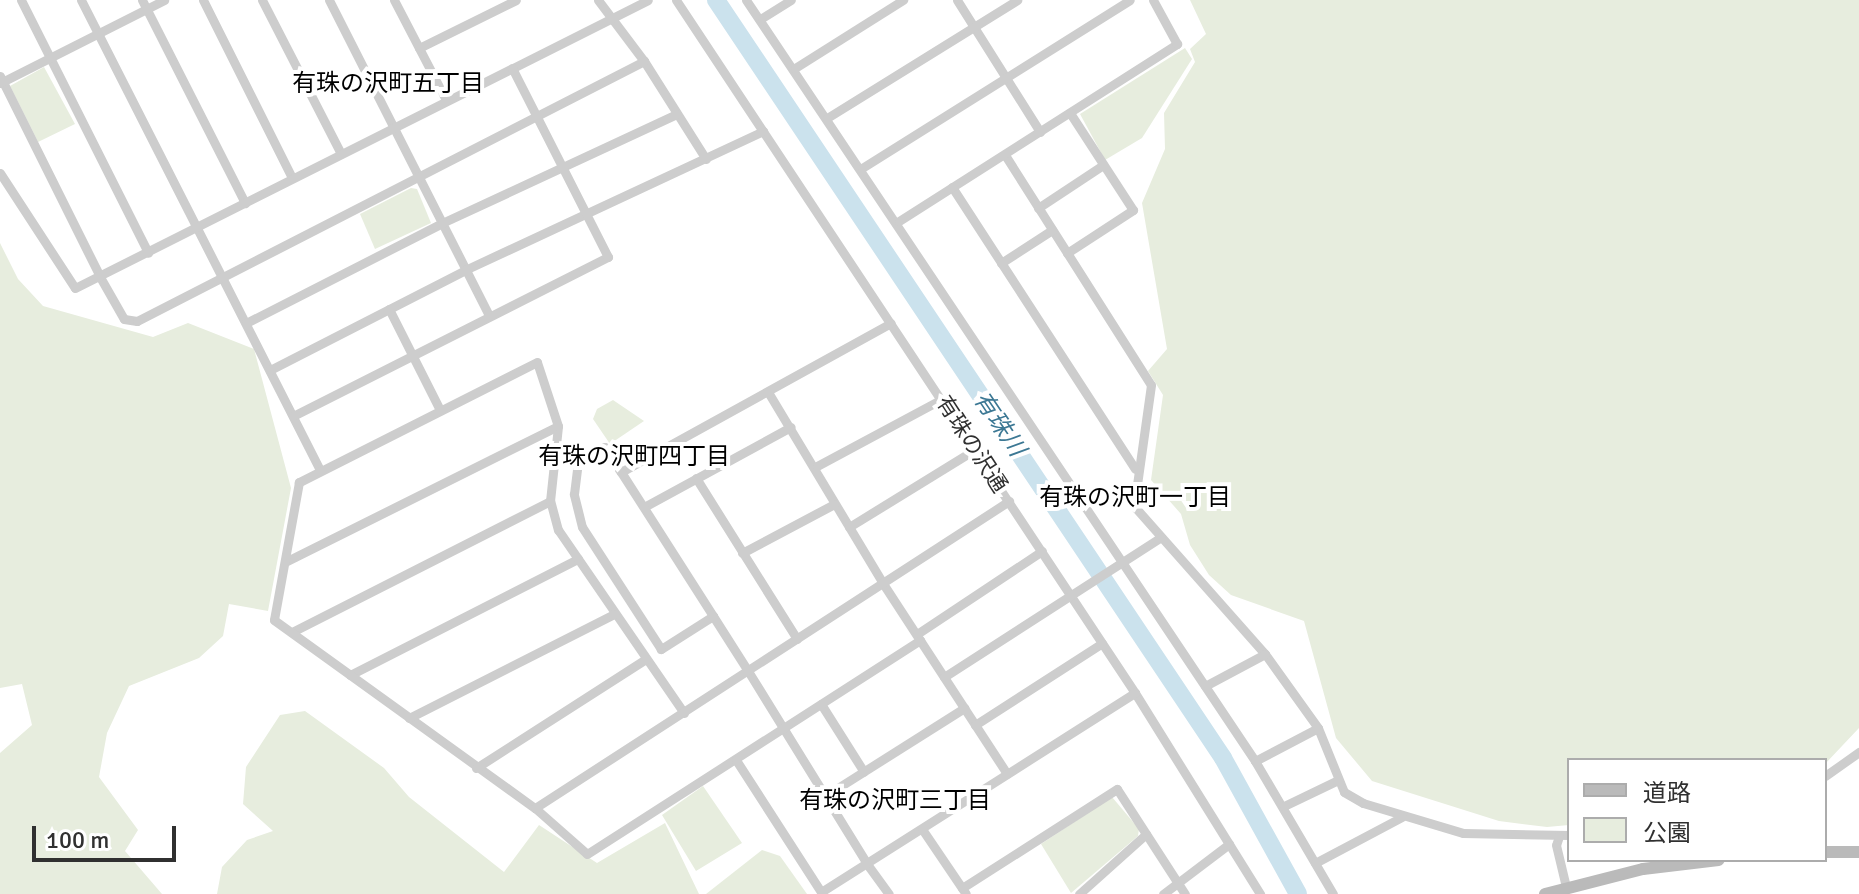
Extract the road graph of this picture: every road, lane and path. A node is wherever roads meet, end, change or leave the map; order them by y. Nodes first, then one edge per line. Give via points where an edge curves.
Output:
1 (21, 0) edge
2 (81, 0) edge
3 (164, 0) edge
4 (203, 0) edge
5 (262, 0) edge
6 (329, 0) edge
7 (516, 0) edge
8 (598, 0) edge
9 (648, 0) edge
10 (676, 0) edge
11 (746, 0) edge
12 (791, 0) edge
13 (903, 0) edge
14 (957, 0) edge
15 (1017, 0) edge
16 (1130, 0) edge
17 (1153, 0) edge
18 (396, 1) edge
19 (145, 4) edge
20 (612, 17) junction
21 (762, 18) junction
22 (973, 27) junction
23 (98, 33) junction
24 (419, 48) junction
25 (50, 58) junction
26 (644, 61) junction
27 (512, 68) junction
28 (795, 68) junction
29 (1007, 79) junction
30 (1, 80) edge
31 (446, 100) junction
32 (1070, 113) junction
33 (677, 114) junction
34 (536, 117) junction
35 (827, 118) junction
36 (394, 128) junction
37 (763, 131) junction
38 (1040, 132) junction
39 (341, 154) junction
40 (1005, 155) junction
41 (706, 159) junction
42 (1103, 165) junction
43 (562, 166) junction
44 (862, 168) junction
45 (0, 173) edge
46 (419, 176) junction
47 (292, 178) junction
48 (952, 187) junction
49 (245, 203) junction
50 (1038, 208) junction
51 (586, 214) junction
52 (899, 221) junction
53 (442, 223) junction
54 (197, 227) junction
55 (1052, 230) junction
56 (148, 253) junction
57 (1067, 253) junction
58 (1001, 263) junction
59 (465, 270) junction
60 (100, 277) junction
61 (221, 277) junction
62 (389, 309) junction
63 (489, 316) junction
64 (246, 323) junction
65 (891, 323) junction
66 (412, 356) junction
67 (270, 370) junction
68 (768, 392) junction
69 (942, 399) junction
70 (440, 410) junction
71 (293, 416) junction
72 (558, 426) junction
73 (791, 427) junction
74 (976, 449) junction
75 (817, 466) junction
76 (1135, 469) junction
77 (320, 470) junction
78 (621, 472) junction
79 (696, 478) junction
80 (550, 501) junction
81 (1009, 501) junction
82 (834, 504) junction
83 (644, 507) junction
84 (849, 527) junction
85 (1161, 537) junction
86 (1042, 551) junction
87 (742, 553) junction
88 (578, 559) junction
89 (285, 562) junction
90 (1120, 565) junction
91 (882, 582) junction
92 (1072, 596) junction
93 (614, 614) junction
94 (713, 616) junction
95 (292, 632) junction
96 (918, 637) junction
97 (797, 639) junction
98 (1102, 643) junction
99 (1265, 654) junction
100 (646, 659) junction
101 (748, 671) junction
102 (350, 675) junction
103 (944, 677) junction
104 (1205, 686) junction
105 (1135, 693) junction
106 (821, 704) junction
107 (964, 708) junction
108 (684, 713) junction
109 (409, 718) junction
110 (975, 725) junction
111 (784, 728) junction
112 (1318, 728) junction
113 (1859, 752) edge
114 (736, 760) junction
115 (1255, 761) junction
116 (476, 768) junction
117 (864, 772) junction
118 (1007, 774) junction
119 (1827, 775) edge
120 (1336, 781) junction
121 (825, 796) junction
122 (1284, 806) junction
123 (535, 808) junction
124 (1402, 817) junction
125 (922, 829) junction
126 (1146, 834) junction
127 (1564, 836) edge
128 (1229, 844) junction
129 (1827, 852) edge
130 (1859, 852) edge
131 (1701, 862) edge
132 (1315, 863) junction
133 (867, 864) junction
134 (1176, 881) junction
135 (1566, 887) junction
136 (964, 891) edge
137 (889, 894) edge
138 (1079, 894) edge
139 (1163, 894) edge
140 (1185, 894) edge
141 (1260, 894) edge
142 (1333, 894) edge
143 (1545, 894) edge

1 - 25 street
2 - 23 street
3 - 19 street
4 - 47 street
5 - 39 street
6 - 36 street
7 - 24 street
8 - 20 street
9 - 20 street
10 - 37 street, 有珠の沢通
11 - 21 street
12 - 21 street
13 - 28 street
14 - 22 street
15 - 22 street
16 - 29 street
17 - 32 street via 1177,44
18 - 24 street
19 - 23 street
19 - 49 street
20 - 26 street
20 - 27 street
21 - 28 street
22 - 29 street
22 - 35 street
23 - 25 street
23 - 54 street
24 - 31 street
25 - 30 street
25 - 56 street
26 - 33 street
26 - 34 street
27 - 31 street
27 - 34 street
28 - 35 street
29 - 38 street
29 - 44 street
30 - 60 street
31 - 36 street
32 - 38 street
32 - 42 street
33 - 41 street
33 - 43 street
34 - 43 street
34 - 46 street
35 - 44 street
36 - 39 street
36 - 46 street
37 - 41 street
37 - 65 street, 有珠の沢通
38 - 40 street
39 - 47 street
40 - 48 street
40 - 50 street
41 - 51 street
42 - 50 street
42 - 57 street via 1133,210
43 - 51 street
43 - 53 street
44 - 52 street
45 - 60 street via 75,288
46 - 53 street
46 - 61 street
47 - 49 street
48 - 52 street
48 - 58 street
49 - 54 street
50 - 55 street
51 - 59 street
51 - 63 street via 608,257
52 - 90 street
53 - 59 street
53 - 64 street
54 - 56 street
54 - 61 street
55 - 57 street
55 - 58 street
56 - 60 street
57 - 76 street via 1151,385
58 - 76 street
59 - 62 street
59 - 63 street
60 - 61 street via 124,319 137,321
61 - 64 street
62 - 66 street
62 - 67 street
63 - 66 street
64 - 67 street
65 - 68 street
65 - 69 street, 有珠の沢通
66 - 70 street
66 - 71 street
67 - 71 street
68 - 73 street
68 - 78 street
69 - 74 street, 有珠の沢通
69 - 75 street
70 - 72 street via 537,362
70 - 77 street
71 - 77 street
72 - 80 street
72 - 89 street
73 - 75 street
73 - 79 street
74 - 81 street, 有珠の沢通
74 - 84 street
75 - 82 street
76 - 85 street via 1134,506
77 - 89 street via 299,482
78 - 83 street
78 - 94 street via 604,447 578,461 576,509 590,539 661,649
79 - 83 street
79 - 87 street
80 - 88 street via 558,530
80 - 95 street
81 - 86 street, 有珠の沢通
81 - 91 street
82 - 84 street
82 - 87 street
83 - 94 street
84 - 91 street
85 - 90 street
85 - 99 street
86 - 92 street, 有珠の沢通
86 - 96 street
87 - 97 street
88 - 93 street
88 - 102 street
89 - 95 street via 274,620
90 - 92 street
90 - 104 street
91 - 96 street
91 - 97 street
92 - 98 street, 有珠の沢通
92 - 103 street
93 - 100 street
93 - 109 street
94 - 101 street
95 - 102 street
96 - 103 street
96 - 106 street
97 - 101 street
98 - 105 street, 有珠の沢通
98 - 110 street
99 - 104 street
99 - 112 street
100 - 108 street
100 - 116 street
101 - 108 street
101 - 111 street
102 - 109 street
103 - 107 street
104 - 115 street
105 - 118 street
105 - 128 street, 有珠の沢通
106 - 111 street
106 - 117 street
107 - 110 street
107 - 117 street
108 - 123 street
109 - 116 street
110 - 118 street
111 - 114 street
111 - 121 street
112 - 115 street
112 - 120 street
113 - 119 street
114 - 123 street via 587,854
114 - 133 street via 821,892
115 - 122 street
116 - 123 street
117 - 121 street
118 - 125 street
120 - 122 street
120 - 124 street via 1363,803
121 - 133 street
122 - 132 street
124 - 127 street via 1463,833 1527,830
124 - 132 street
125 - 133 street
125 - 136 street
126 - 134 street
126 - 136 street via 1117,789
126 - 138 street
127 - 135 street via 1556,845
128 - 134 street
128 - 141 street, 有珠の沢通
129 - 130 street
131 - 135 street
132 - 142 street
133 - 137 street
134 - 139 street
134 - 140 street
135 - 143 street

